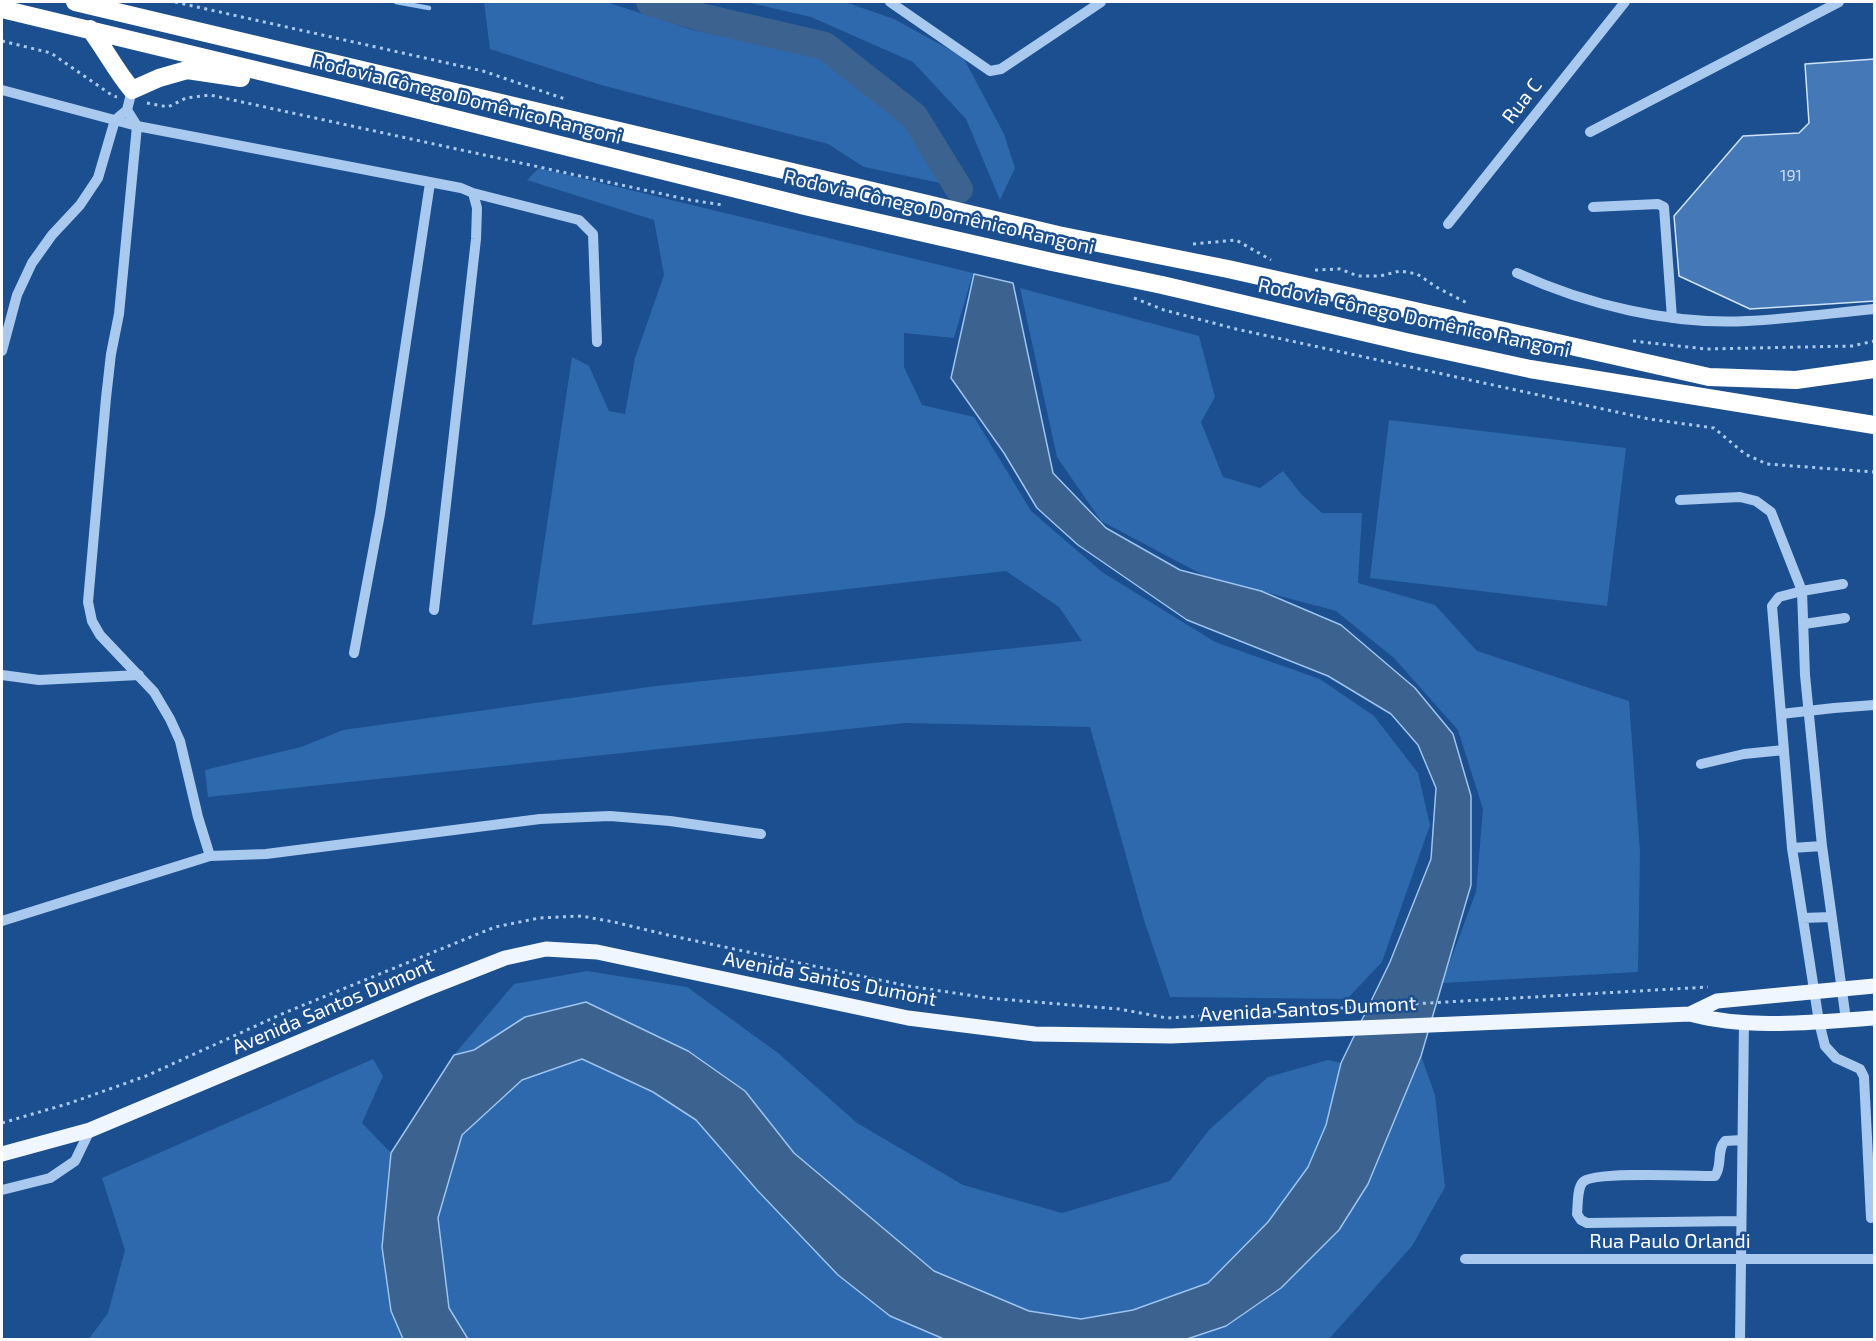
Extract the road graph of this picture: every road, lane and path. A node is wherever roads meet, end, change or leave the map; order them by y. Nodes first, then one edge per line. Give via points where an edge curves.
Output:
1 (75, 2) edge
2 (175, 2) edge
3 (890, 2) edge
4 (1101, 2) edge
5 (1625, 2) edge
6 (1839, 2) edge
7 (2, 9) edge
8 (90, 29) junction
9 (2, 41) edge
10 (2, 90) edge
11 (360, 95) junction
12 (129, 100) junction
13 (567, 100) dead end
14 (115, 120) junction
15 (137, 126) junction
16 (1590, 132) dead end
17 (430, 183) junction
18 (473, 193) junction
19 (723, 205) dead end
20 (1593, 207) dead end
21 (1448, 224) dead end
22 (1184, 245) dead end
23 (1280, 265) dead end
24 (1313, 270) dead end
25 (1517, 273) dead end
26 (1132, 297) dead end
27 (1470, 305) dead end
28 (1875, 309) edge
29 (1672, 318) junction
30 (1623, 340) dead end
31 (1875, 341) edge
32 (597, 342) dead end
33 (2, 351) edge
34 (1875, 369) edge
35 (1875, 425) edge
36 (1875, 472) edge
37 (1680, 500) dead end
38 (1843, 584) dead end
39 (1802, 591) junction
40 (434, 609) dead end
41 (1845, 618) dead end
42 (1804, 624) junction
43 (354, 653) dead end
44 (2, 675) edge
45 (139, 675) junction
46 (1875, 705) edge
47 (1808, 710) junction
48 (1781, 714) junction
49 (1784, 750) junction
50 (1701, 764) dead end
51 (761, 834) dead end
52 (1822, 846) junction
53 (1792, 848) junction
54 (210, 856) junction
55 (1831, 917) junction
56 (1803, 918) junction
57 (2, 921) edge
58 (1875, 986) edge
59 (1696, 988) dead end
60 (1841, 988) junction
61 (1814, 992) junction
62 (1690, 1014) junction
63 (1875, 1018) edge
64 (1846, 1020) junction
65 (1744, 1022) junction
66 (1819, 1022) junction
67 (2, 1123) edge
68 (90, 1130) junction
69 (1742, 1140) junction
70 (2, 1154) edge
71 (2, 1190) edge
72 (1871, 1218) dead end
73 (1741, 1221) junction
74 (1465, 1259) dead end
75 (1740, 1259) junction
76 (1875, 1259) edge
77 (1740, 1340) edge

1 - 34 highway, Rodovia Cônego Domênico Rangoni via 1059,235 1709,377 1796,380
2 - 13 path via 483,71
3 - 4 street via 990,71 1001,69
5 - 21 street, Rua C
6 - 16 street
7 - 8 highway, Rodovia Cônego Domênico Rangoni
8 - 11 highway, Rodovia Cônego Domênico Rangoni
8 - 12 highway via 107,52
9 - 12 path via 51,53 112,96
10 - 14 street
11 - 12 highway via 339,99 187,70 173,73
11 - 35 highway, Rodovia Cônego Domênico Rangoni via 805,206 1530,369
12 - 14 street
12 - 15 street
12 - 19 path via 168,107 196,96 221,97
14 - 15 street
14 - 33 street via 98,178 32,262 17,295
15 - 17 street
15 - 45 street via 88,602 100,634
17 - 18 street
17 - 43 street via 380,514
18 - 32 street via 579,220 593,234
18 - 40 street via 477,208 476,239
20 - 29 street via 1664,207
22 - 23 path via 1236,240
24 - 27 path via 1340,269 1358,276 1400,271 1417,274
25 - 29 street via 1594,301
26 - 36 path via 1164,310 1236,329 1649,419 1714,428 1745,454 1767,464
28 - 29 street via 1746,321
30 - 31 path via 1706,349 1852,346
37 - 39 street via 1740,497 1756,501 1771,512
38 - 39 street
39 - 42 street
39 - 48 street via 1779,597 1772,606
41 - 42 street
42 - 47 street
44 - 45 street via 39,680
45 - 54 street via 154,692 180,741
46 - 47 street
47 - 48 street
47 - 52 street
48 - 49 street
49 - 50 street via 1744,753
49 - 53 street
51 - 54 street via 610,816 540,819 266,854
52 - 53 street
52 - 55 street
53 - 56 street
54 - 57 street
55 - 56 street
55 - 60 street
56 - 61 street
58 - 60 main road, Avenida Santos Dumont
59 - 67 path via 1167,1018 1119,1009 988,998 908,986 580,916 539,918 495,927 284,1013 146,1076
60 - 61 main road, Avenida Santos Dumont
60 - 64 street
61 - 62 main road, Avenida Santos Dumont via 1717,1001
61 - 66 street
62 - 65 main road, Avenida Santos Dumont via 1714,1021
62 - 68 main road, Avenida Santos Dumont via 1171,1036 1035,1034 909,1018 597,952 546,949 505,958 421,991
63 - 64 main road, Avenida Santos Dumont
64 - 66 main road, Avenida Santos Dumont
65 - 66 main road, Avenida Santos Dumont
65 - 69 street
66 - 72 street via 1825,1046 1836,1058 1860,1070 1863,1077
68 - 70 main road, Avenida Santos Dumont
68 - 71 street via 75,1161 58,1173
69 - 73 street
69 - 73 street via 1725,1141 1721,1146 1720,1169 1715,1176 1590,1177 1580,1186 1577,1214 1587,1223
73 - 75 street
74 - 75 street, Rua Paulo Orlandi
75 - 76 street, Rua Paulo Orlandi
75 - 77 street

